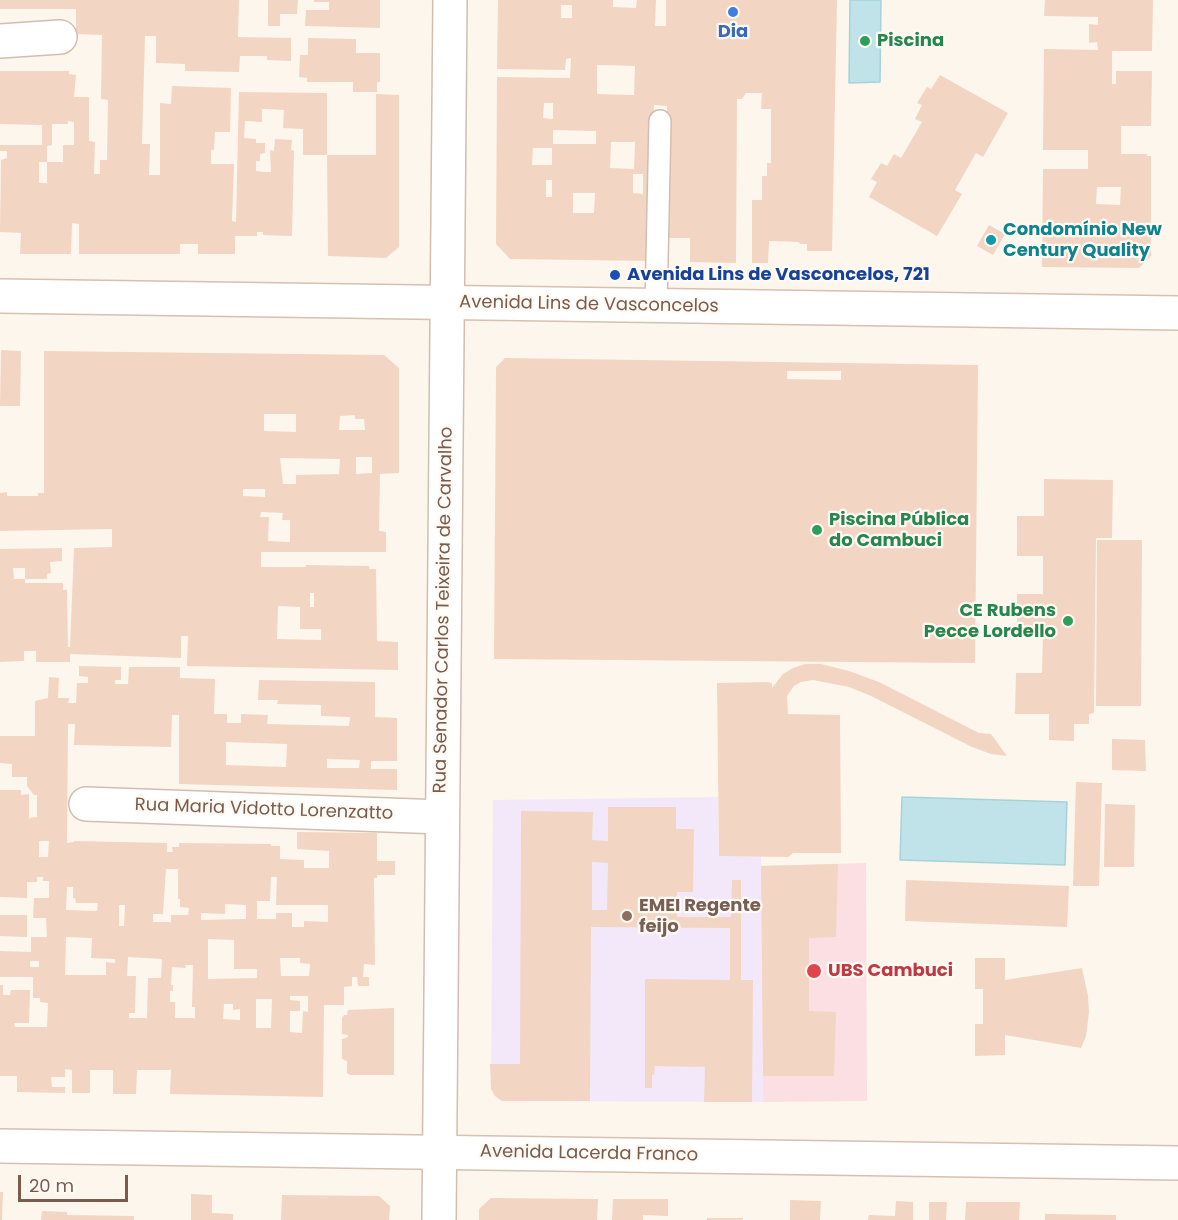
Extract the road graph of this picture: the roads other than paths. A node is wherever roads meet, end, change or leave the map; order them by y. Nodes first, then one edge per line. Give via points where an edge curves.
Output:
1 (450, 0) edge
2 (60, 37) dead end
3 (0, 41) edge
4 (660, 121) dead end
5 (0, 296) edge
6 (448, 303) junction
7 (656, 306) junction
8 (1178, 314) edge
9 (86, 804) dead end
10 (442, 817) junction
11 (0, 1146) edge
12 (439, 1152) junction
13 (1178, 1163) edge
14 (439, 1220) edge

1 - 6 street, Rua Senador Carlos Teixeira de Carvalho
2 - 3 street
4 - 7 lane
5 - 6 street, Avenida Lins de Vasconcelos
6 - 7 street, Avenida Lins de Vasconcelos
6 - 10 street, Rua Senador Carlos Teixeira de Carvalho
7 - 8 street, Avenida Lins de Vasconcelos
9 - 10 street, Rua Maria Vidotto Lorenzatto
10 - 12 street, Rua Senador Carlos Teixeira de Carvalho
11 - 12 street, Avenida Lacerda Franco
12 - 13 street, Avenida Lacerda Franco
12 - 14 street, Rua Senador Carlos Teixeira de Carvalho

